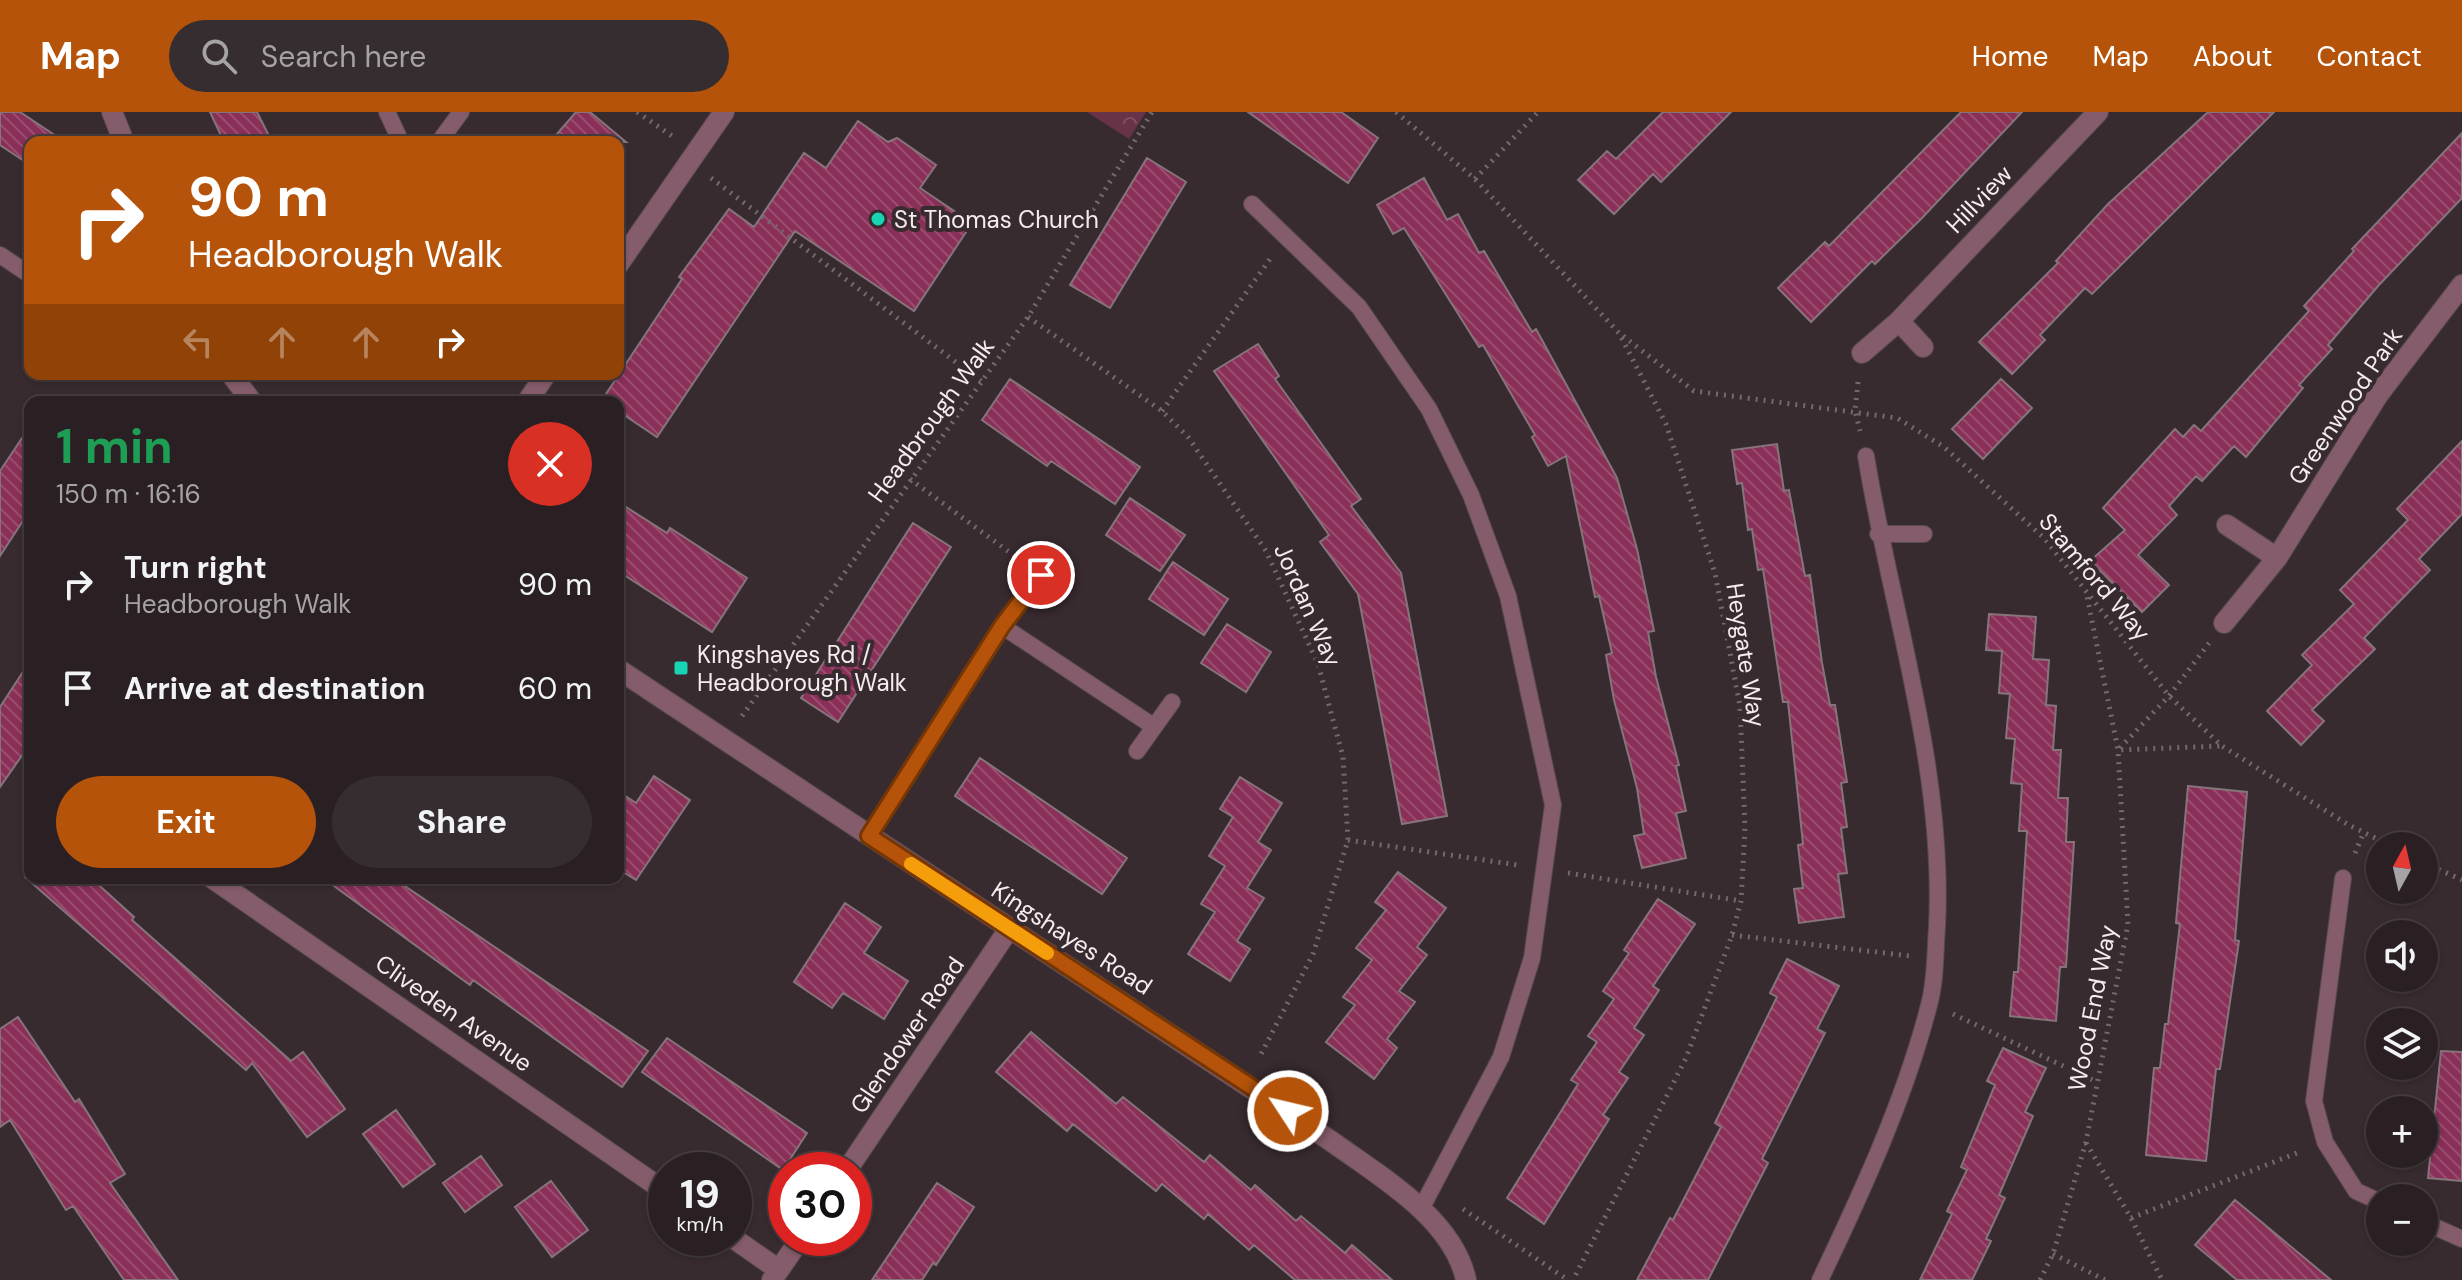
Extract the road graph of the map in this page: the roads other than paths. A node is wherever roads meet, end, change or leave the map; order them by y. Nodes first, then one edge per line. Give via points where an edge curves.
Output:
1 (112, 112) edge
2 (387, 112) edge
3 (461, 112) edge
4 (724, 112) edge
5 (2098, 112) edge
6 (122, 136) edge
7 (398, 136) edge
8 (443, 136) edge
9 (1252, 204) dead end
10 (0, 255) edge
11 (624, 256) edge
12 (24, 271) edge
13 (2462, 285) edge
14 (1899, 321) junction
15 (1923, 347) dead end
16 (1862, 353) dead end
17 (1866, 456) dead end
18 (2227, 525) dead end
19 (1878, 534) junction
20 (1924, 534) dead end
21 (2277, 558) junction
22 (1041, 575) road end
23 (2224, 623) road end
24 (1002, 626) junction
25 (624, 673) edge
26 (1172, 702) dead end
27 (1153, 726) junction
28 (1137, 751) dead end
29 (869, 836) junction
30 (2343, 878) dead end
31 (221, 884) edge
32 (1009, 929) junction
33 (859, 1152) edge
34 (648, 1180) edge
35 (2366, 1196) edge
36 (1422, 1207) junction
37 (2438, 1228) edge
38 (2462, 1239) edge
39 (752, 1254) edge
40 (789, 1256) edge
41 (776, 1275) edge
42 (1466, 1280) edge
43 (1820, 1280) edge

1 - 6 street
2 - 7 lane
3 - 8 lane
4 - 11 street
5 - 14 street, Hillview
9 - 36 lane via 1359,307 1429,409 1471,495 1508,596 1553,805 1532,958 1501,1057
10 - 12 lane
13 - 21 street, Greenwood Park via 2378,395
14 - 15 street
14 - 16 street, Hillview
17 - 19 lane
18 - 21 street
19 - 20 lane
19 - 43 lane via 1900,611 1935,824 1935,959 1930,1003 1894,1109
21 - 23 street, Greenwood Park
22 - 24 lane
24 - 27 lane
24 - 29 lane
25 - 29 street, Kingshayes Road
26 - 27 lane
27 - 28 lane
29 - 32 street, Kingshayes Road
30 - 35 lane via 2314,1101 2325,1142 2356,1191
31 - 34 street, Cliveden Avenue
32 - 33 street, Glendower Road
32 - 36 street, Kingshayes Road via 1246,1082
36 - 42 street, Kingshayes Road via 1463,1264
37 - 38 lane
39 - 41 street
40 - 41 street

